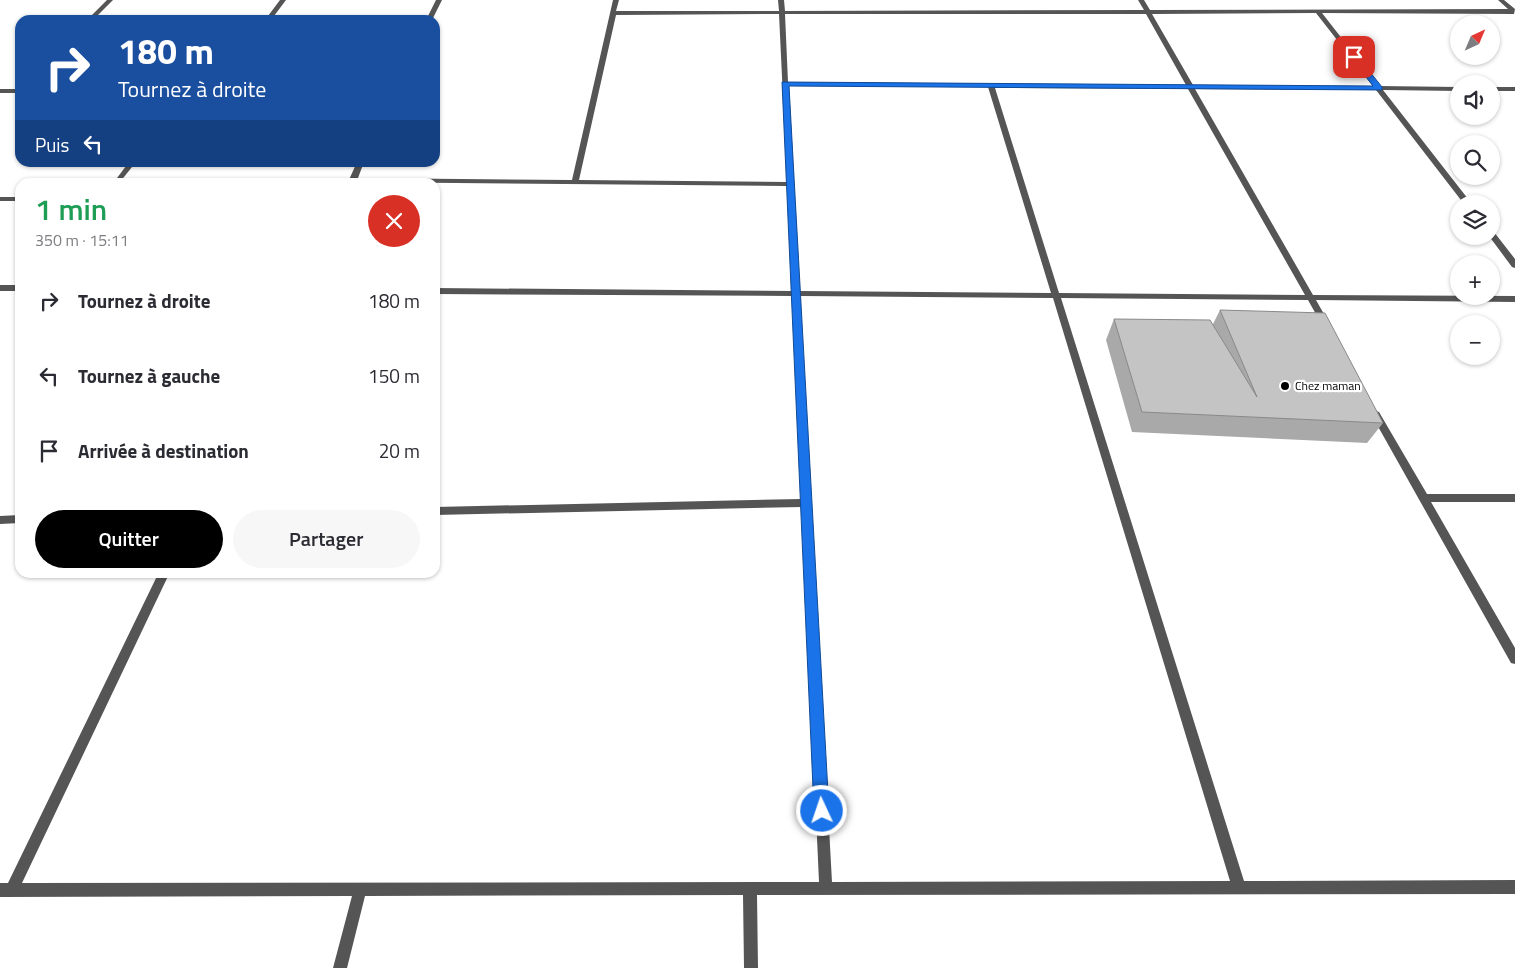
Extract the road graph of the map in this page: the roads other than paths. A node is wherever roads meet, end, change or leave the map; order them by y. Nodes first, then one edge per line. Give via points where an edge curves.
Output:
1 (110, 0) edge
2 (283, 0) edge
3 (439, 0) edge
4 (616, 0) edge
5 (781, 0) edge
6 (1141, 0) edge
7 (1501, 0) edge
8 (1317, 11) junction
9 (1514, 11) edge
10 (782, 12) junction
11 (1148, 12) junction
12 (613, 13) junction
13 (95, 15) edge
14 (272, 15) edge
15 (432, 15) edge
16 (785, 84) junction
17 (991, 86) junction
18 (1190, 87) junction
19 (1379, 88) junction
20 (1450, 89) edge
21 (1500, 89) edge
22 (1515, 89) edge
23 (15, 90) edge
24 (0, 91) edge
25 (129, 167) edge
26 (120, 178) edge
27 (440, 181) edge
28 (575, 182) junction
29 (790, 184) junction
30 (1461, 195) edge
31 (0, 199) edge
32 (15, 199) edge
33 (1500, 245) edge
34 (1515, 265) edge
35 (0, 288) edge
36 (15, 288) edge
37 (440, 291) edge
38 (796, 294) junction
39 (1056, 296) junction
40 (1310, 298) junction
41 (1515, 299) edge
42 (1329, 331) edge
43 (1372, 406) edge
44 (1424, 498) junction
45 (1515, 498) edge
46 (806, 503) junction
47 (440, 511) edge
48 (15, 519) edge
49 (0, 520) edge
50 (162, 578) edge
51 (1515, 659) edge
52 (1515, 887) edge
53 (826, 888) junction
54 (1239, 888) junction
55 (750, 889) junction
56 (6, 890) edge
57 (360, 890) junction
58 (340, 968) edge
59 (751, 968) edge

1 - 13 street
2 - 14 street
3 - 15 street
4 - 12 street
5 - 10 street
6 - 11 street
7 - 9 street
8 - 9 street
8 - 11 street
8 - 19 street
10 - 11 street
10 - 12 street
10 - 16 street
11 - 18 street
12 - 28 street
16 - 17 street
16 - 29 street
17 - 18 street
17 - 39 street
18 - 19 street
18 - 40 street
19 - 20 street
19 - 30 street
21 - 22 street
23 - 24 street
25 - 26 street
27 - 28 street
28 - 29 street
29 - 38 street
31 - 32 street
33 - 34 street
35 - 36 street
37 - 38 street
38 - 39 street
38 - 46 street
39 - 40 street
39 - 54 street
40 - 41 street
40 - 42 street
43 - 44 street
44 - 45 street
44 - 51 street
46 - 47 street
46 - 53 street
48 - 49 street
50 - 56 street
52 - 54 street
53 - 54 street
53 - 55 street
55 - 57 street
55 - 59 street
56 - 57 street
57 - 58 street

